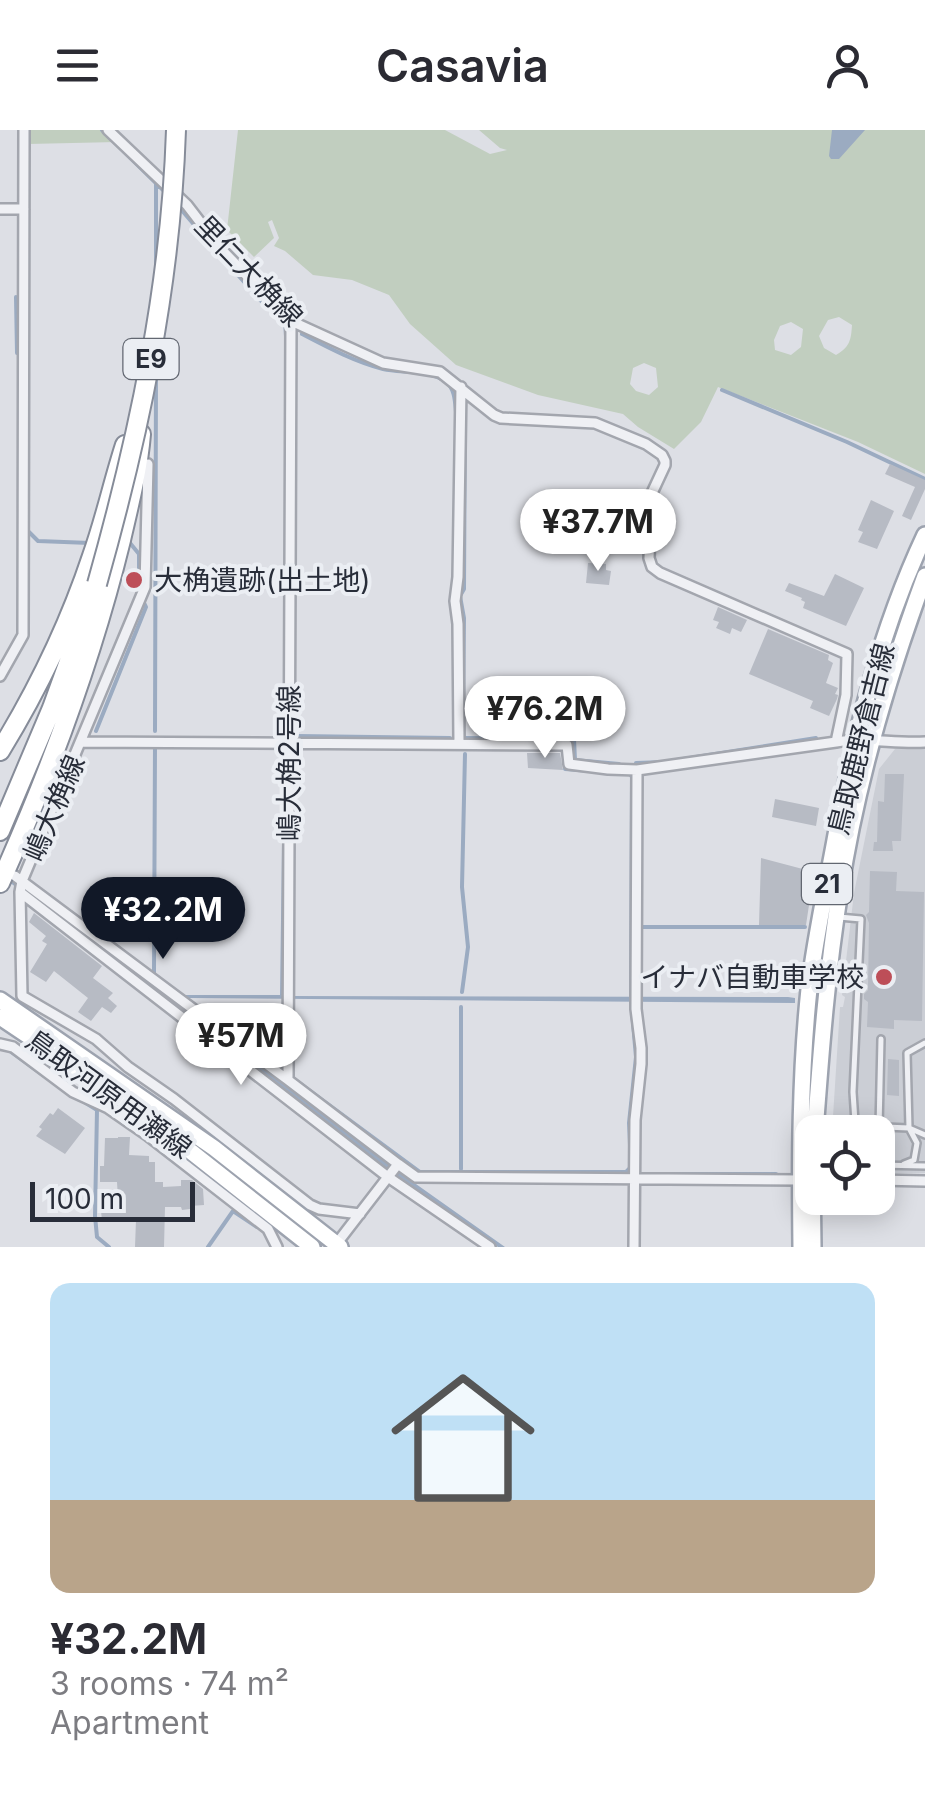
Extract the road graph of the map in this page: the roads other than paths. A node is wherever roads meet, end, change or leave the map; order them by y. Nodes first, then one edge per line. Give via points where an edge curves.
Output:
1 (24, 130) edge
2 (108, 130) edge
3 (172, 130) edge
4 (0, 209) edge
5 (24, 209) junction
6 (291, 321) junction
7 (461, 388) junction
8 (148, 464) dead end
9 (925, 535) edge
10 (925, 576) edge
11 (96, 583) junction
12 (0, 676) edge
13 (856, 739) junction
14 (873, 739) junction
15 (82, 742) junction
16 (836, 742) junction
17 (925, 742) edge
18 (289, 743) junction
19 (459, 743) junction
20 (0, 751) edge
21 (637, 770) junction
22 (0, 812) edge
23 (0, 831) edge
24 (14, 883) edge
25 (836, 917) junction
26 (0, 1000) edge
27 (13, 1012) edge
28 (881, 1039) dead end
29 (0, 1042) edge
30 (925, 1043) edge
31 (288, 1080) junction
32 (805, 1115) edge
33 (816, 1115) edge
34 (854, 1115) edge
35 (879, 1115) edge
36 (895, 1128) edge
37 (909, 1128) junction
38 (925, 1134) edge
39 (398, 1164) junction
40 (895, 1164) edge
41 (904, 1164) junction
42 (925, 1166) edge
43 (388, 1177) junction
44 (635, 1178) junction
45 (795, 1178) edge
46 (895, 1180) edge
47 (925, 1181) edge
48 (360, 1214) junction
49 (805, 1215) edge
50 (811, 1215) edge
51 (337, 1246) edge
52 (277, 1247) edge
53 (312, 1247) edge
54 (490, 1247) edge
55 (634, 1247) edge
56 (801, 1247) edge
57 (813, 1247) edge

1 - 5 street
2 - 6 street, 里仁大桷線
3 - 11 highway, E9, bridge via 156,290
3 - 11 highway, E9, bridge via 163,290 117,514
4 - 5 street
5 - 12 street via 22,636
6 - 7 street, 里仁大桷線 via 383,363 440,372
6 - 18 street, 嶋大桷2号線
7 - 16 street, 里仁大桷線 via 501,418 595,423 662,455 665,465 652,493 652,567 848,654
7 - 19 street
8 - 15 street, 嶋大桷線 via 146,587
9 - 13 main road, 鳥取鹿野倉吉線 / 21
10 - 14 main road, 鳥取鹿野倉吉線 / 21
11 - 20 highway
11 - 22 highway, E9
11 - 23 highway, E9
11 - 24 highway via 98,630
13 - 14 street
13 - 16 street
13 - 32 main road, 鳥取鹿野倉吉線 / 21 via 809,988
14 - 17 street
14 - 25 main road, 鳥取鹿野倉吉線 / 21
15 - 18 street
15 - 24 street, 嶋大桷線
16 - 21 street
18 - 19 street
18 - 31 street, 嶋大桷2号線
19 - 21 street via 567,745 569,764
21 - 44 street via 641,1064
24 - 27 street, 嶋大桷線
24 - 31 street
24 - 43 street
25 - 33 main road, 鳥取鹿野倉吉線 / 21
25 - 34 lane via 861,919
26 - 27 main road, 鳥取河原用瀬線
27 - 29 street
27 - 48 street via 96,1039 310,1205
27 - 51 main road, 鳥取河原用瀬線 via 214,1148
27 - 53 main road, 鳥取河原用瀬線
28 - 35 lane
29 - 52 street via 147,1135 268,1228
30 - 37 lane via 906,1053
31 - 39 street
36 - 37 lane
37 - 38 lane
37 - 41 lane via 917,1152
39 - 43 street
39 - 44 street via 416,1177
40 - 41 lane
41 - 42 lane
43 - 48 street
43 - 54 street
44 - 45 street
44 - 55 street
46 - 47 street
48 - 51 street
49 - 56 main road, 鳥取鹿野倉吉線 / 21
50 - 57 main road, 鳥取鹿野倉吉線 / 21

